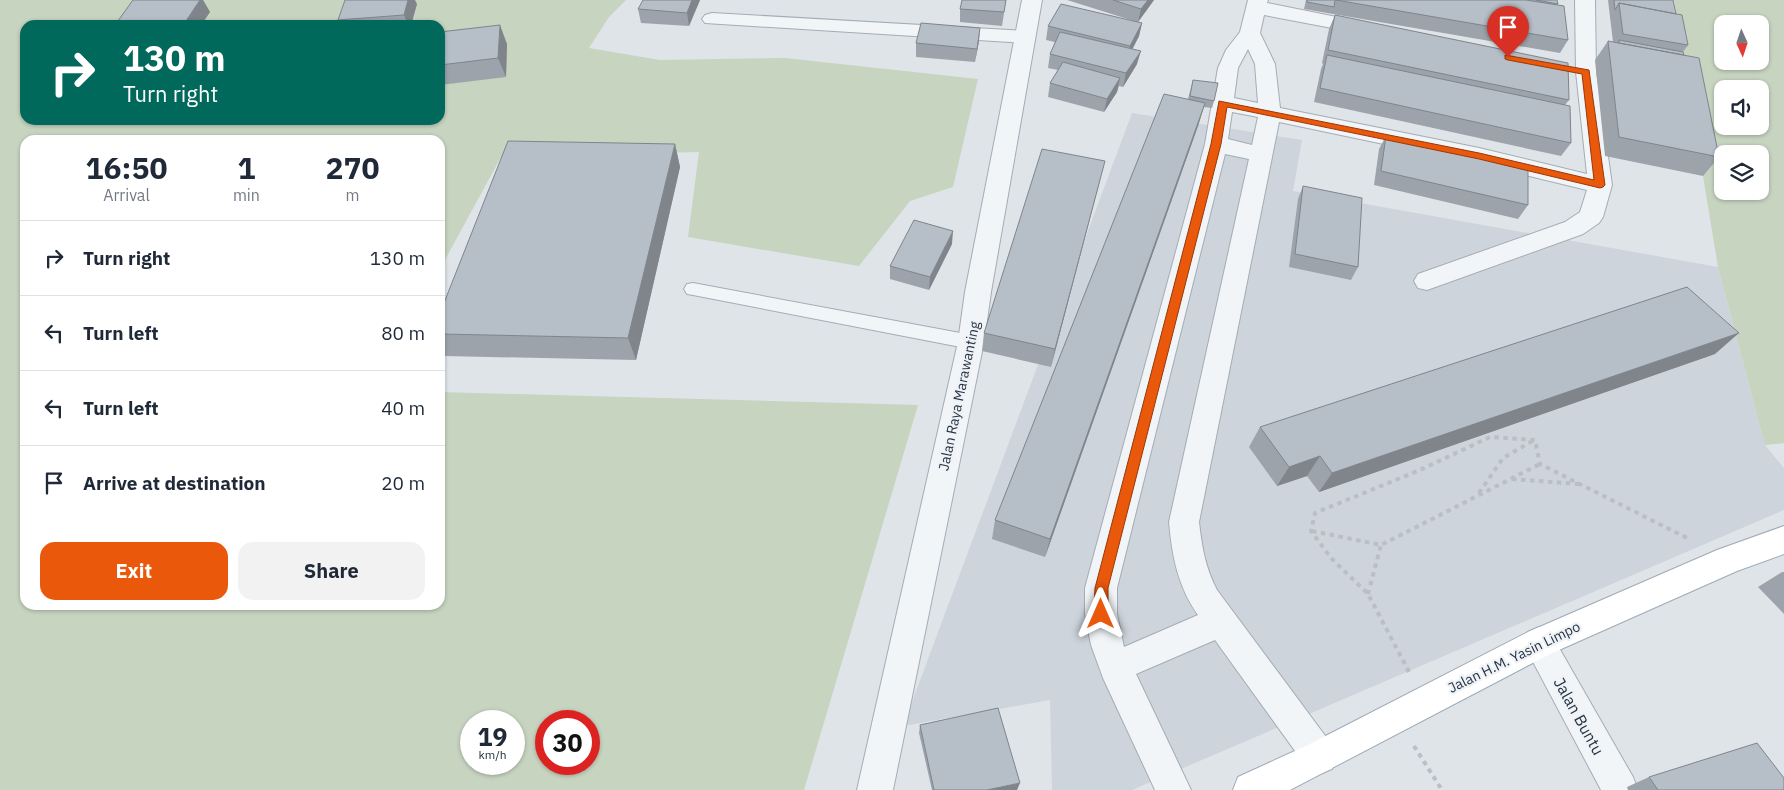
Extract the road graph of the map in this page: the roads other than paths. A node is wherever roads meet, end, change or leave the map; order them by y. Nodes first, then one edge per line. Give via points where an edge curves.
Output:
1 (1032, 0) edge
2 (1585, 0) edge
3 (1254, 13) edge
4 (712, 19) dead end
5 (1392, 34) edge
6 (1025, 37) junction
7 (1223, 103) junction
8 (1270, 114) junction
9 (1216, 144) junction
10 (1262, 155) junction
11 (1600, 185) junction
12 (1427, 281) dead end
13 (693, 289) dead end
14 (971, 342) junction
15 (1784, 540) edge
16 (1222, 621) junction
17 (1539, 643) junction
18 (1115, 667) junction
19 (1320, 757) junction
20 (875, 790) edge
21 (1173, 790) edge
22 (1252, 790) edge
23 (1620, 790) edge

1 - 6 street, Jalan Raya Marawanting
2 - 11 street via 1576,70
3 - 5 street
3 - 7 street via 1231,59
3 - 8 street via 1265,64
4 - 6 street
6 - 14 street, Jalan Raya Marawanting
7 - 8 street
7 - 9 street
8 - 10 street
8 - 11 street via 1488,158
9 - 10 street
9 - 18 street via 1101,588 1101,614
10 - 16 street via 1184,522 1187,554 1196,581
11 - 12 street via 1591,217 1574,228
13 - 14 lane
14 - 20 street, Jalan Raya Marawanting
15 - 17 main road, Jalan H.M. Yasin Limpo via 1728,560
16 - 18 street
16 - 19 street
17 - 19 main road, Jalan H.M. Yasin Limpo
17 - 23 street, Jalan Buntu
18 - 21 street
19 - 22 main road, Jalan H.M. Yasin Limpo

